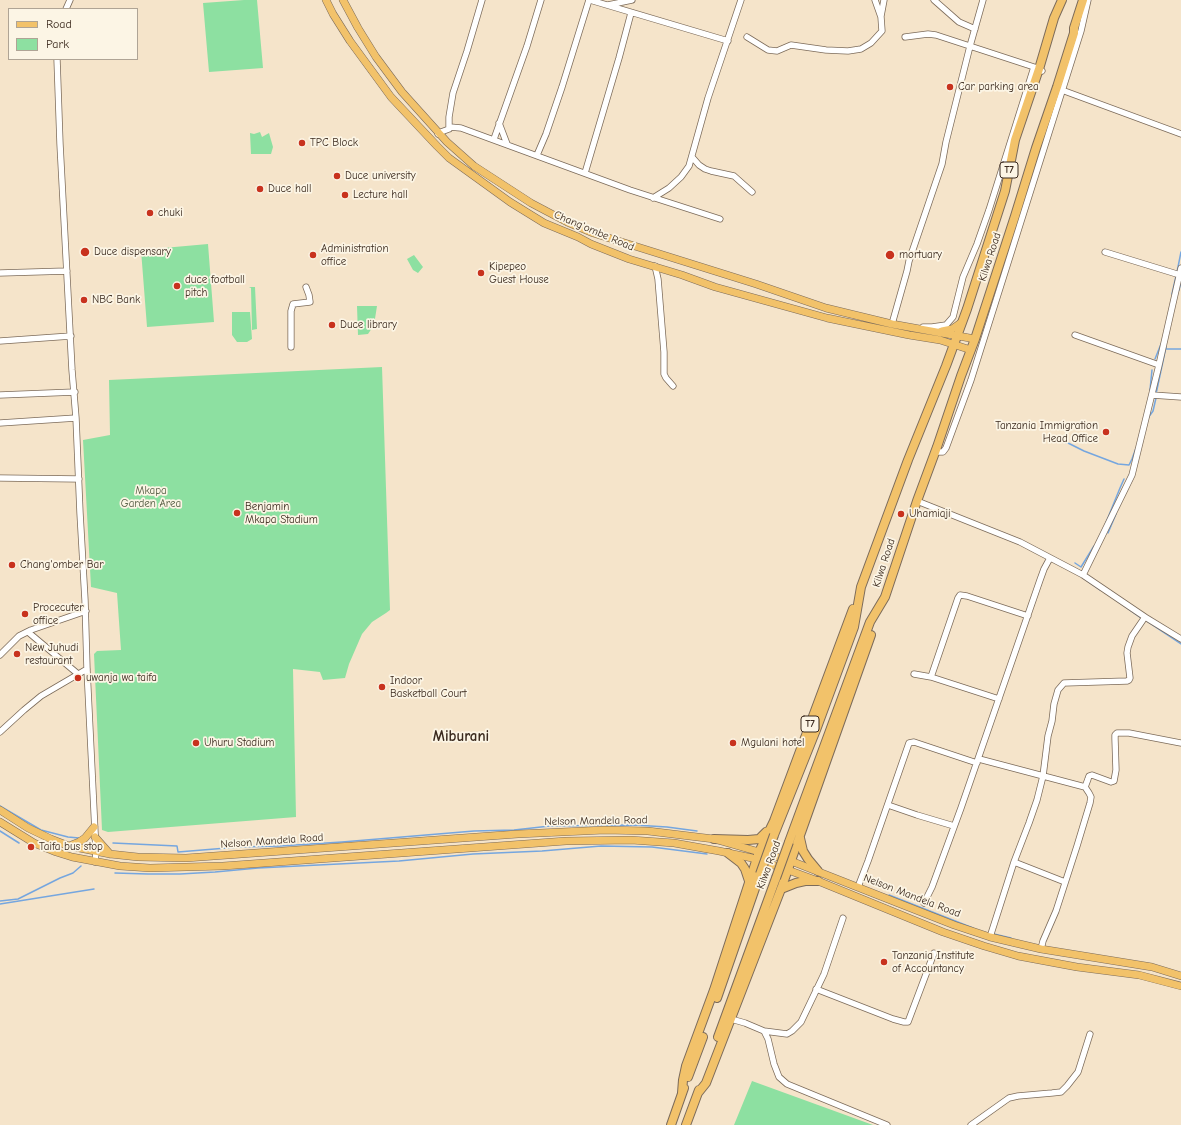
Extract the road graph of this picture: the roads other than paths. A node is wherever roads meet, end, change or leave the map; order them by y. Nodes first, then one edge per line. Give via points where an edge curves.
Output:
1 (326, 0) edge
2 (343, 0) edge
3 (482, 0) edge
4 (541, 0) edge
5 (590, 0) edge
6 (632, 0) edge
7 (741, 0) edge
8 (875, 0) edge
9 (884, 0) edge
10 (934, 0) edge
11 (983, 0) edge
12 (1062, 0) edge
13 (1083, 0) edge
14 (1088, 0) edge
15 (608, 6) junction
16 (631, 13) junction
17 (881, 16) junction
18 (975, 29) junction
19 (747, 37) dead end
20 (905, 37) dead end
21 (728, 41) junction
22 (970, 46) junction
23 (56, 60) edge
24 (1038, 69) junction
25 (1059, 88) junction
26 (499, 123) junction
27 (449, 129) junction
28 (438, 134) junction
29 (1181, 134) edge
30 (494, 139) junction
31 (508, 144) junction
32 (537, 155) junction
33 (692, 156) junction
34 (585, 173) junction
35 (752, 192) dead end
36 (653, 198) junction
37 (720, 219) dead end
38 (1105, 252) dead end
39 (655, 266) junction
40 (1181, 268) edge
41 (67, 271) junction
42 (0, 273) edge
43 (1180, 275) junction
44 (306, 287) dead end
45 (1178, 298) edge
46 (962, 322) junction
47 (892, 324) junction
48 (918, 328) junction
49 (938, 332) junction
50 (1075, 335) dead end
51 (71, 336) junction
52 (957, 336) junction
53 (975, 339) junction
54 (940, 340) junction
55 (0, 341) edge
56 (954, 344) junction
57 (290, 347) dead end
58 (971, 350) junction
59 (950, 356) junction
60 (1159, 365) junction
61 (672, 386) dead end
62 (75, 392) junction
63 (0, 395) edge
64 (1152, 395) junction
65 (1181, 397) edge
66 (76, 418) junction
67 (0, 423) edge
68 (935, 452) junction
69 (0, 478) edge
70 (79, 479) junction
71 (916, 501) junction
72 (1050, 558) junction
73 (1083, 575) junction
74 (861, 587) junction
75 (885, 597) junction
76 (86, 611) junction
77 (1028, 616) junction
78 (1145, 617) junction
79 (28, 632) junction
80 (1181, 639) edge
81 (0, 655) edge
82 (87, 669) junction
83 (78, 674) junction
84 (914, 674) dead end
85 (931, 677) junction
86 (999, 699) junction
87 (0, 732) edge
88 (1181, 743) edge
89 (978, 761) junction
90 (1043, 776) junction
91 (1085, 787) junction
92 (888, 805) junction
93 (0, 810) edge
94 (0, 822) edge
95 (772, 826) junction
96 (954, 826) junction
97 (94, 827) junction
98 (95, 836) junction
99 (800, 837) junction
100 (714, 838) junction
101 (69, 846) junction
102 (96, 852) junction
103 (728, 853) junction
104 (110, 854) junction
105 (757, 856) junction
106 (791, 861) junction
107 (95, 862) junction
108 (1014, 862) junction
109 (788, 870) junction
110 (818, 871) junction
111 (748, 881) junction
112 (818, 881) junction
113 (1065, 882) junction
114 (858, 887) junction
115 (781, 889) junction
116 (924, 903) dead end
117 (843, 918) dead end
118 (990, 937) junction
119 (1041, 949) junction
120 (934, 954) dead end
121 (1181, 976) edge
122 (1181, 986) edge
123 (816, 989) junction
124 (730, 1019) junction
125 (764, 1031) junction
126 (1090, 1034) dead end
127 (682, 1093) junction
128 (698, 1094) junction
129 (672, 1125) edge
130 (686, 1125) edge
131 (886, 1125) edge
132 (971, 1125) edge

1 - 39 main road, Chang'ombe Road via 350,41 391,97 450,158 510,202 544,223 629,259
2 - 28 main road, Chang'ombe Road via 376,57
3 - 27 street via 453,93
4 - 26 street
5 - 15 street
5 - 32 street
6 - 15 street
7 - 21 street
8 - 17 street
9 - 17 street
10 - 18 street via 959,22
11 - 18 street
12 - 24 highway, Kilwa Road / T7
13 - 25 highway, Kilwa Road / T7
14 - 25 street via 1081,31
15 - 16 street
16 - 21 street
16 - 34 street
17 - 19 street via 882,31 879,35 860,49 848,51 797,45 777,51 768,50
18 - 22 street
20 - 22 street via 936,34
21 - 33 street via 708,98
22 - 24 street
22 - 47 street via 942,164 909,261
23 - 41 street
24 - 46 highway, Kilwa Road / T7 via 1015,140 1005,190
24 - 48 street via 963,277 953,317 946,325
25 - 29 street
25 - 53 highway, Kilwa Road / T7 via 1036,148
25 - 68 street via 971,380 946,448 943,452
26 - 30 street
26 - 31 street
27 - 28 street
27 - 30 street via 453,126
28 - 47 main road, Chang'ombe Road via 474,166 532,203 581,228 826,308
30 - 31 street
31 - 32 street
32 - 34 street
33 - 35 street via 705,169 734,176
33 - 36 street via 681,177
34 - 36 street
36 - 37 street
38 - 43 street
39 - 54 main road, Chang'ombe Road via 715,287 827,318
39 - 61 street via 664,374
40 - 43 street
41 - 42 street
41 - 51 street
43 - 45 street
44 - 57 street via 310,302 293,304 291,311
45 - 60 street
46 - 49 main road
46 - 52 highway, Kilwa Road / T7
47 - 48 main road, Chang'ombe Road
48 - 49 main road, Chang'ombe Road
49 - 52 main road, Chang'ombe Road
50 - 60 street
51 - 55 street
51 - 62 street
52 - 53 main road, Chang'ombe Road
52 - 56 highway, Kilwa Road / T7
53 - 58 highway, Kilwa Road / T7
54 - 56 main road, Chang'ombe Road
54 - 59 main road via 948,349
56 - 58 main road, Chang'ombe Road
56 - 59 highway, Kilwa Road / T7
58 - 68 highway, Kilwa Road / T7
59 - 74 highway, Kilwa Road / T7
60 - 64 street
62 - 63 street
62 - 66 street
64 - 65 street
64 - 73 street via 1132,475
66 - 67 street
66 - 70 street
68 - 71 highway, Kilwa Road / T7
69 - 70 street
70 - 76 street
71 - 72 street via 1020,542
71 - 75 highway, Kilwa Road / T7
72 - 73 street
72 - 77 street
73 - 78 street
74 - 95 highway, T7
74 - 127 highway, Kilwa Road / T7, bridge via 854,627 774,835
75 - 99 highway, T7
75 - 128 highway, Kilwa Road / T7, bridge via 870,622
76 - 79 street
76 - 82 street
77 - 85 street via 960,595
77 - 86 street
78 - 80 street
78 - 90 street via 1128,647 1129,680 1064,683 1058,690
79 - 81 street via 19,636
79 - 83 street
82 - 83 street
82 - 97 street
83 - 87 street via 34,701
84 - 85 street
85 - 86 street
86 - 89 street
88 - 91 street via 1117,733 1114,781 1092,775
89 - 90 street
89 - 92 street via 914,742 909,743
89 - 96 street
90 - 91 street
90 - 108 street
91 - 113 street via 1089,792 1090,803
92 - 96 street
92 - 114 street
93 - 101 main road, Nelson Mandela Road via 28,828
94 - 107 main road, Nelson Mandela Road via 34,843 72,857
95 - 100 highway via 759,839
95 - 105 highway, T7
96 - 116 street
97 - 98 street
97 - 101 main road via 85,838
98 - 102 street
98 - 104 main road
99 - 106 highway, T7
99 - 110 highway via 803,851
100 - 104 main road, Nelson Mandela Road via 648,831 604,830 186,858
100 - 105 main road, Nelson Mandela Road
101 - 102 main road, Nelson Mandela Road
102 - 104 main road, Nelson Mandela Road
102 - 107 street
103 - 105 main road, Nelson Mandela Road
103 - 107 main road, Nelson Mandela Road via 674,843 608,840 223,866 150,868
103 - 111 highway via 741,863
105 - 106 main road, Nelson Mandela Road
105 - 109 main road, Nelson Mandela Road
105 - 111 highway, T7
106 - 109 highway, T7
106 - 110 main road, Nelson Mandela Road
108 - 113 street
108 - 118 street
109 - 112 main road, Nelson Mandela Road
109 - 115 highway, T7
110 - 114 main road, Nelson Mandela Road
111 - 127 highway, T7 via 714,990 686,1066
112 - 115 highway via 805,881
112 - 122 main road, Nelson Mandela Road via 943,932 1018,956 1140,975
113 - 119 street
114 - 118 main road, Nelson Mandela Road
115 - 124 highway, T7
117 - 123 street via 829,961
118 - 119 main road, Nelson Mandela Road
119 - 121 main road, Nelson Mandela Road via 1134,964
120 - 123 street via 908,1022 893,1019
123 - 125 street via 801,1022 792,1031 787,1034
124 - 125 street
124 - 128 highway, T7 via 706,1083
125 - 131 street via 774,1064 780,1077 787,1084
126 - 132 street via 1078,1072 1061,1092 1009,1098
127 - 129 highway, Kilwa Road / T7
128 - 130 highway, Kilwa Road / T7

